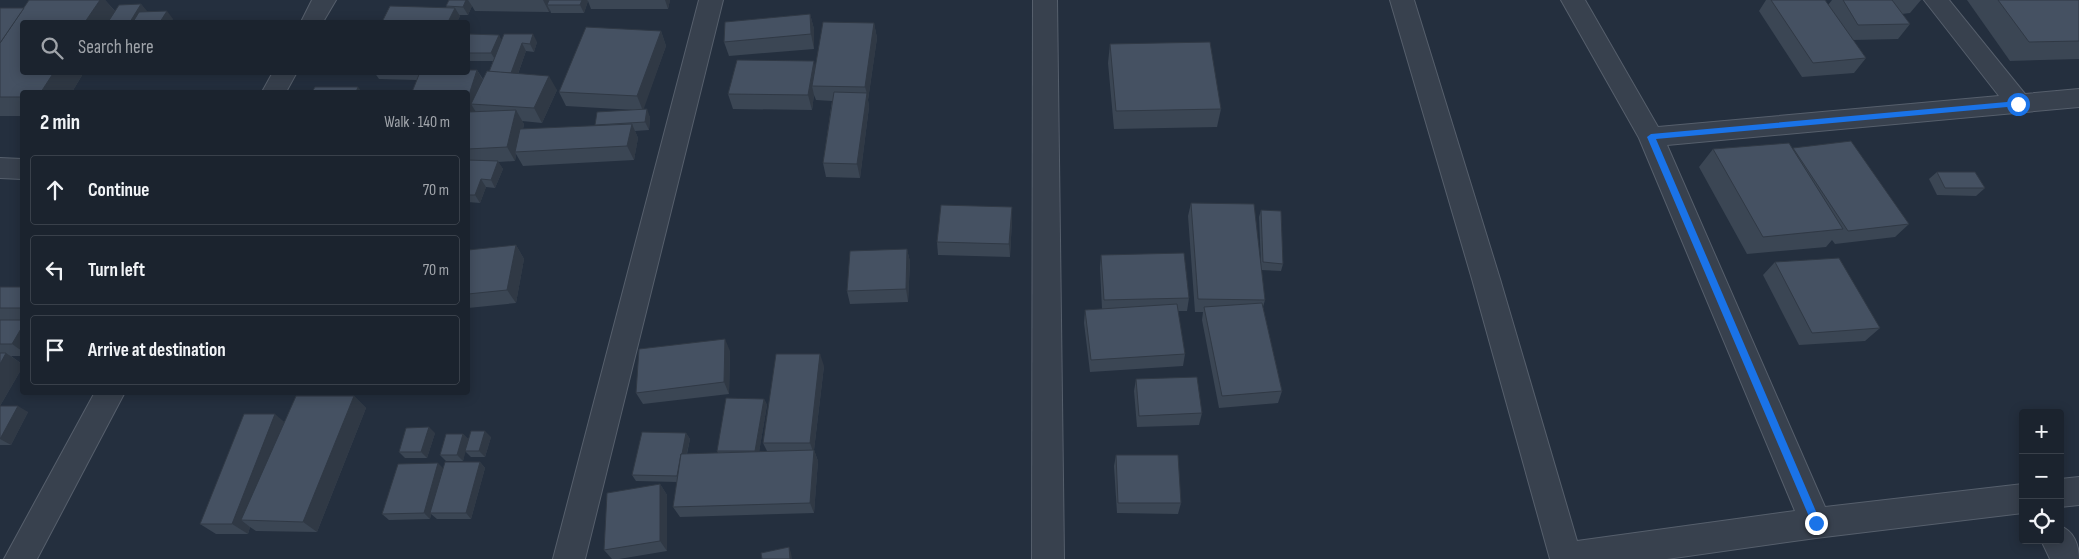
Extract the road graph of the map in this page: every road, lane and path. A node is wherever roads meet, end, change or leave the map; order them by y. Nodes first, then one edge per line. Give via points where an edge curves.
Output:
1 (324, 0) edge
2 (711, 0) edge
3 (1046, 0) edge
4 (1402, 0) edge
5 (1573, 0) edge
6 (1936, 0) edge
7 (313, 20) edge
8 (283, 75) edge
9 (275, 90) edge
10 (2079, 98) edge
11 (2018, 104) junction
12 (1651, 137) junction
13 (0, 168) edge
14 (20, 169) edge
15 (109, 395) edge
16 (2079, 491) edge
17 (2064, 493) edge
18 (2019, 498) edge
19 (1816, 523) junction
20 (2059, 544) edge
21 (20, 559) edge
22 (569, 559) edge
23 (1048, 559) edge
24 (1566, 559) edge
25 (2068, 559) edge

1 - 7 street
2 - 22 street
3 - 23 street
4 - 24 street
5 - 12 street
6 - 11 street
8 - 9 street
10 - 11 street
11 - 12 street
12 - 19 street
13 - 14 street
15 - 21 street
16 - 17 street
18 - 19 street
19 - 24 street
20 - 25 street

